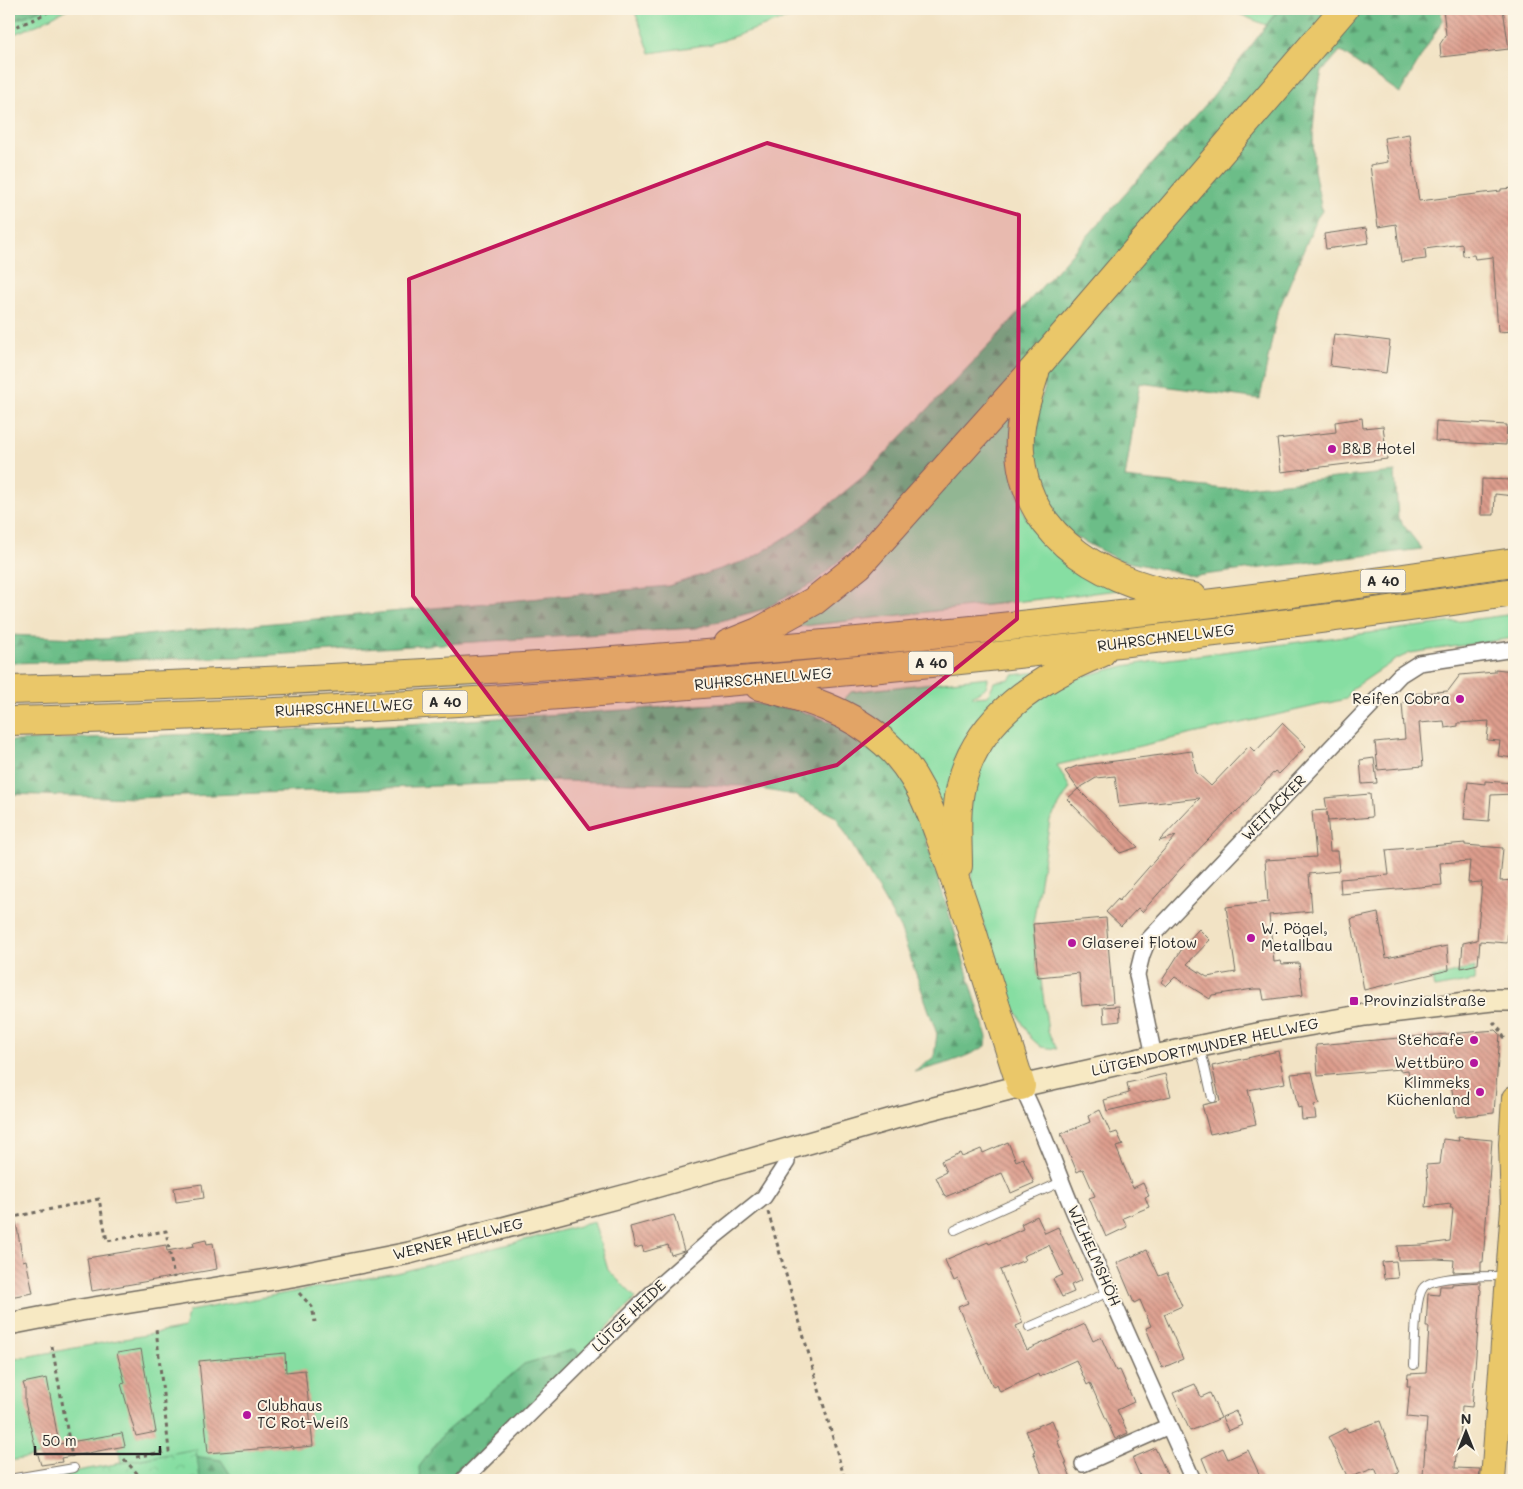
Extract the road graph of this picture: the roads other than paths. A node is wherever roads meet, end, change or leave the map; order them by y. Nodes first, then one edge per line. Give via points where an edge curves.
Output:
1 (1344, 9) edge
2 (1036, 367) junction
3 (1514, 562) edge
4 (1514, 592) edge
5 (1251, 598) junction
6 (1155, 639) junction
7 (1514, 649) edge
8 (668, 657) junction
9 (707, 684) junction
10 (9, 690) edge
11 (9, 722) edge
12 (958, 888) junction
13 (1514, 1000) edge
14 (1199, 1046) junction
15 (1154, 1056) junction
16 (1021, 1086) junction
17 (1212, 1098) dead end
18 (1514, 1098) edge
19 (899, 1117) joint
20 (786, 1150) junction
21 (1061, 1182) junction
22 (1513, 1204) edge
23 (956, 1230) dead end
24 (1508, 1276) junction
25 (1109, 1292) junction
26 (9, 1324) edge
27 (1030, 1327) dead end
28 (1414, 1365) dead end
29 (1169, 1426) junction
30 (1083, 1464) dead end
31 (74, 1468) road end
32 (9, 1479) edge
33 (463, 1480) edge
34 (1193, 1480) edge
35 (1493, 1480) edge

1 - 2 highway
2 - 5 highway via 1020,434 1022,469 1035,507 1058,538 1091,563 1135,583 1190,597
2 - 8 highway via 880,543 838,583 814,601 758,632 710,650
3 - 5 highway, RUHRSCHNELLWEG / A 40
4 - 6 highway, RUHRSCHNELLWEG / A 40
5 - 8 highway, RUHRSCHNELLWEG / A 40 via 829,644
6 - 9 highway, RUHRSCHNELLWEG / A 40
6 - 12 highway via 1128,644 1080,661 1019,699 986,731 974,749 961,785
7 - 15 street, WEITACKER via 1419,663 1400,676 1148,940 1137,976
8 - 10 highway, RUHRSCHNELLWEG / A 40 via 386,675
9 - 11 highway, RUHRSCHNELLWEG / A 40 via 495,700
9 - 12 highway via 746,684 796,696 833,710 869,730 899,757 920,786
12 - 16 highway
13 - 14 main road, LÜTGENDORTMUNDER HELLWEG via 1365,1015
14 - 15 main road, LÜTGENDORTMUNDER HELLWEG
14 - 17 lane
15 - 16 main road, LÜTGENDORTMUNDER HELLWEG
16 - 19 main road, LÜTGENDORTMUNDER HELLWEG
16 - 21 street, WILHELMSHÖH
18 - 22 main road via 1511,1144
19 - 20 main road, WERNER HELLWEG
20 - 26 main road, WERNER HELLWEG via 409,1253
20 - 33 street, LÜTGE HEIDE via 787,1162 764,1197 663,1282
21 - 23 lane
21 - 25 street, WILHELMSHÖH
22 - 24 main road
24 - 28 lane via 1436,1280 1424,1286 1418,1296
24 - 35 main road
25 - 27 lane
25 - 29 street, WILHELMSHÖH
29 - 30 street
29 - 34 street, WILHELMSHÖH
31 - 32 lane

